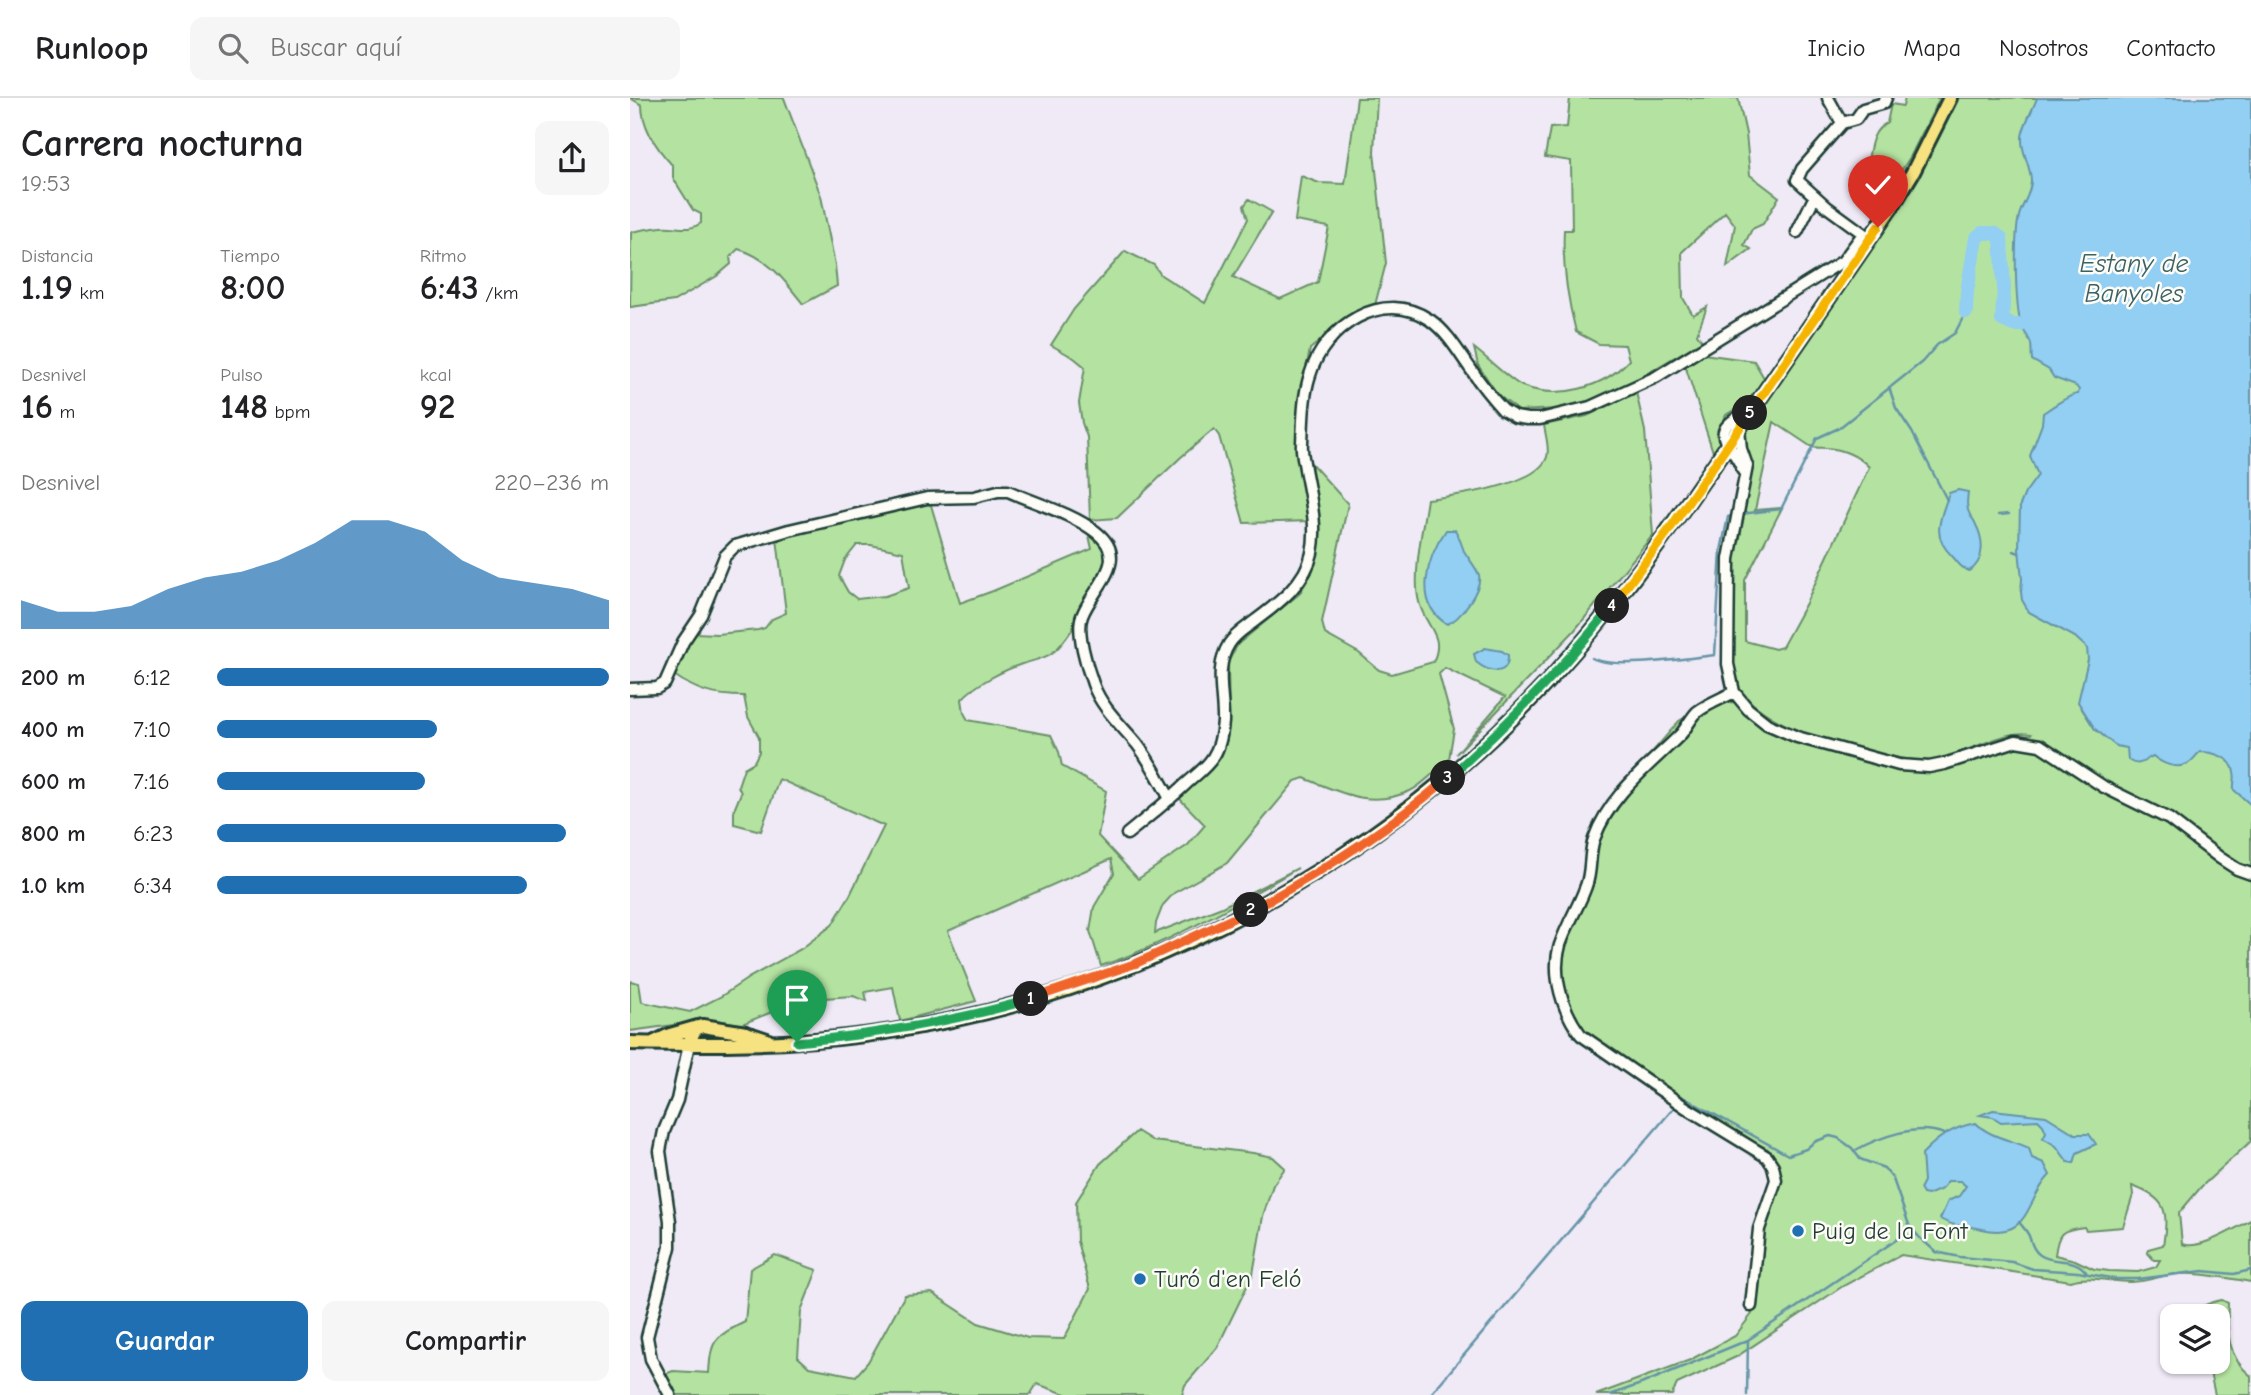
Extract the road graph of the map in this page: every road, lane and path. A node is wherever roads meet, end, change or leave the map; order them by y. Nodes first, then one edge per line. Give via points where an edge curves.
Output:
1 (1828, 98) edge
2 (1886, 98) edge
3 (1950, 98) edge
4 (1842, 123) junction
5 (1815, 196) junction
6 (1797, 232) dead end
7 (1866, 236) junction
8 (1844, 262) junction
9 (1751, 411) junction
10 (1739, 429) junction
11 (1727, 446) junction
12 (1739, 454) junction
13 (1717, 461) junction
14 (630, 689) edge
15 (1734, 692) junction
16 (1170, 799) junction
17 (1127, 835) dead end
18 (2251, 874) edge
19 (698, 1027) junction
20 (630, 1043) edge
21 (774, 1043) junction
22 (652, 1044) junction
23 (689, 1044) junction
24 (1751, 1306) dead end
25 (670, 1395) edge

1 - 4 street
2 - 4 street
3 - 7 main road via 1913,172
4 - 5 street via 1797,180
5 - 6 street
5 - 7 street
7 - 8 main road
8 - 9 main road via 1846,274
8 - 16 street via 1656,377 1590,407 1540,419 1503,410 1450,338 1415,312 1381,309 1350,320 1336,331 1316,358 1305,399 1301,447 1315,532 1307,571 1275,606 1229,643 1220,674 1223,723 1219,744 1204,768
9 - 10 main road
9 - 11 street via 1728,424
10 - 11 main road
10 - 12 street
11 - 12 street
11 - 13 main road
12 - 13 street
12 - 15 street via 1745,478 1727,576 1728,664
13 - 21 main road via 1607,613 1515,717 1414,804 1315,874 1172,948 1054,992 937,1023
14 - 16 street via 657,688 665,683 682,642 701,615 725,556 735,546 927,498 1008,491 1084,523 1105,541 1111,560 1082,615 1082,641 1102,701 1137,745
15 - 18 street via 1767,724 1797,737 1899,765 1944,764 2016,741 2040,745 2104,787 2169,819 2220,858
15 - 24 street via 1697,712 1610,808 1593,841 1587,884 1566,930 1558,963 1564,1006 1581,1035 1767,1157 1773,1166 1776,1180 1759,1229
16 - 17 street
19 - 21 main road via 746,1033
19 - 22 main road
19 - 23 main road
20 - 22 main road
21 - 23 main road
22 - 23 main road
23 - 25 street via 660,1150 670,1247 647,1337 651,1359

